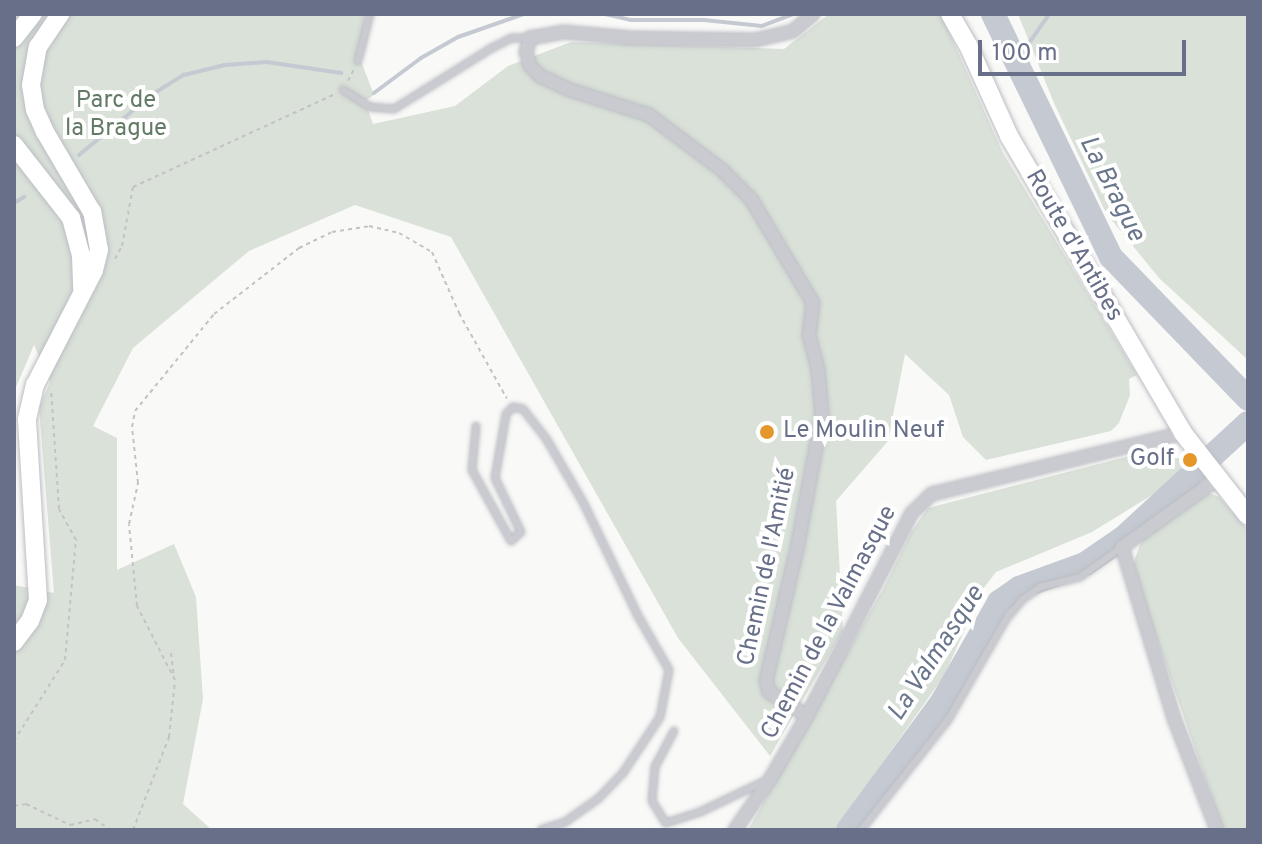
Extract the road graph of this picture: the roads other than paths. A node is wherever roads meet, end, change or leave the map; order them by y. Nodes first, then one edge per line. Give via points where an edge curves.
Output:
1 (33, 14) edge
2 (60, 14) edge
3 (370, 14) edge
4 (813, 14) edge
5 (950, 14) edge
6 (14, 38) edge
7 (530, 38) junction
8 (358, 61) road end
9 (343, 90) road end
10 (14, 145) edge
11 (82, 292) junction
12 (476, 426) dead end
13 (1183, 433) junction
14 (1213, 475) junction
15 (1248, 516) edge
16 (1122, 547) junction
17 (14, 642) edge
18 (807, 716) junction
19 (674, 731) dead end
20 (771, 778) junction
21 (541, 830) edge
22 (735, 830) edge
23 (861, 830) edge
24 (1217, 830) edge

1 - 6 street
2 - 11 street via 38,47 31,85 45,132 84,194 97,230 94,270
3 - 8 lane
4 - 7 street via 793,31 755,40 564,32
5 - 13 street, Route d'Antibes via 1009,136
7 - 9 lane via 512,38 490,49 394,109 370,107
7 - 18 street, Chemin de l'Amitié via 526,52 540,76 649,115 722,170 751,199 813,303 809,335 822,415 766,681 769,692
10 - 11 street via 71,218 81,255
11 - 17 street via 35,385 27,419 38,600
12 - 21 lane via 472,470 511,541 521,532 495,478 506,414 513,407 523,409 547,440 669,670 660,717 623,773 576,814
13 - 14 street, Route d'Antibes
13 - 18 street, Chemin de la Valmasque via 932,494 912,513
14 - 15 street, Route d'Antibes
14 - 16 street
16 - 23 lane via 1080,577 1040,587 1023,599 998,631 948,720
16 - 24 street via 1175,721
18 - 20 street, Chemin de la Valmasque
19 - 20 lane via 655,766 652,801 666,823
20 - 22 street, Chemin de la Valmasque

